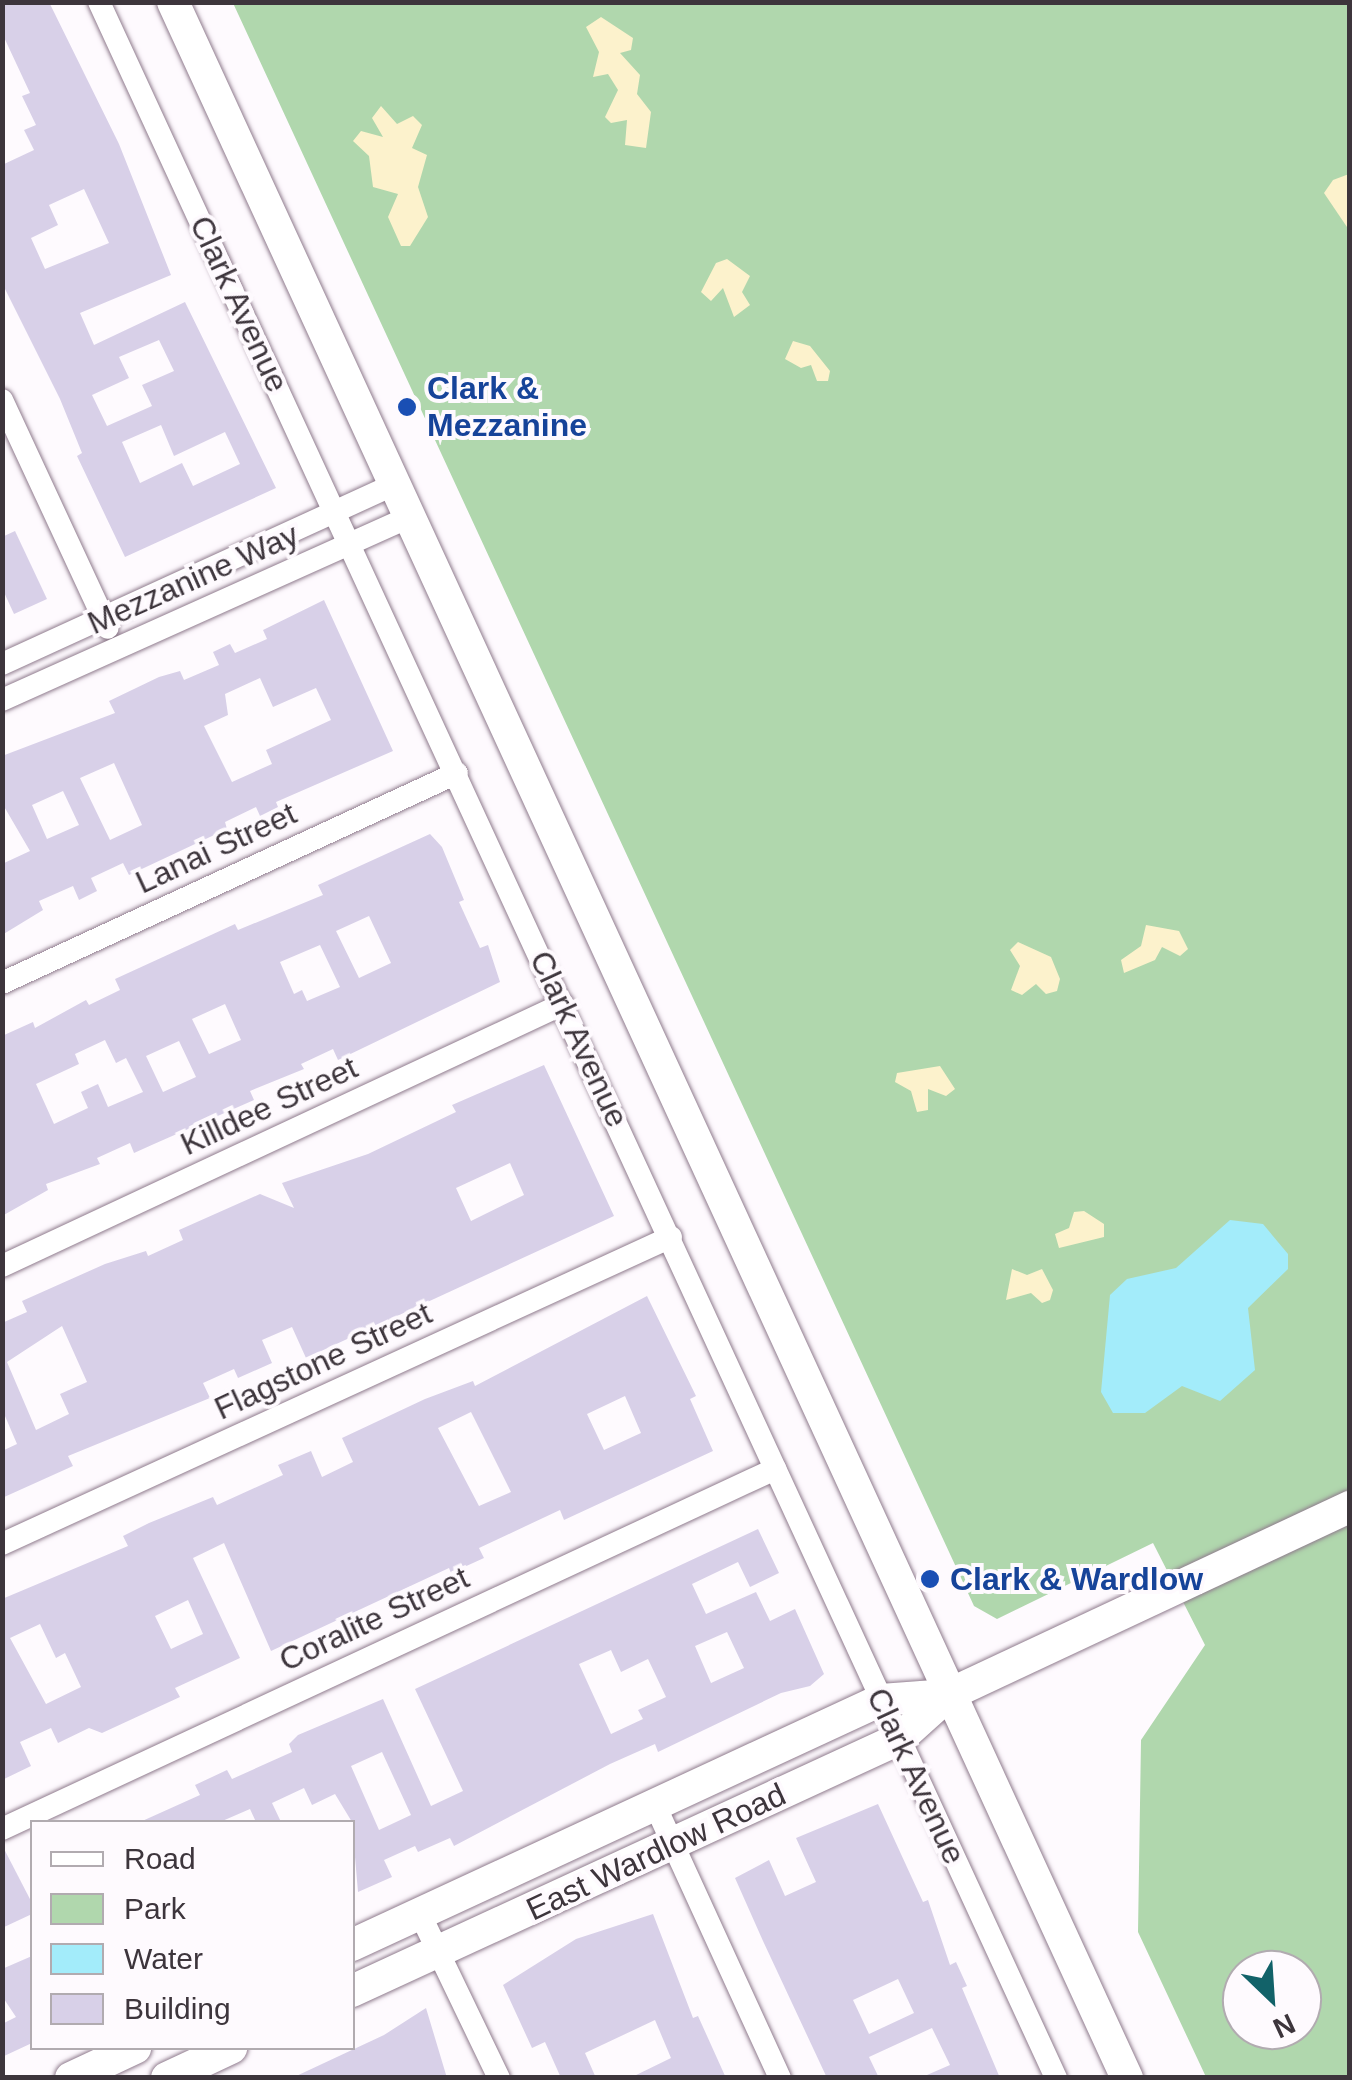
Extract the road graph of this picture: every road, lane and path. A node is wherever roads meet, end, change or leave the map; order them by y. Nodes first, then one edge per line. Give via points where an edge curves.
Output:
1 (99, 2) edge
2 (173, 2) edge
3 (2, 400) edge
4 (393, 485) junction
5 (335, 511) junction
6 (408, 516) junction
7 (350, 544) junction
8 (104, 618) junction
9 (118, 648) junction
10 (2, 664) edge
11 (2, 700) edge
12 (456, 773) junction
13 (2, 983) edge
14 (562, 1004) junction
15 (671, 1237) junction
16 (2, 1266) edge
17 (774, 1469) junction
18 (1350, 1507) edge
19 (2, 1544) edge
20 (948, 1694) junction
21 (881, 1700) junction
22 (899, 1739) junction
23 (655, 1806) junction
24 (2, 1828) edge
25 (673, 1844) junction
26 (420, 1914) junction
27 (355, 1945) edge
28 (441, 1950) junction
29 (355, 1991) edge
30 (131, 2050) edge
31 (215, 2058) edge
32 (71, 2078) edge
33 (167, 2078) edge
34 (499, 2078) edge
35 (780, 2078) edge
36 (1056, 2078) edge
37 (1127, 2078) edge

1 - 5 street, Clark Avenue
2 - 4 main road, Clark Avenue
3 - 8 street
4 - 5 street, Mezzanine Way
4 - 6 main road, Clark Avenue
5 - 7 street, Clark Avenue
5 - 8 street, Mezzanine Way
6 - 7 street, Mezzanine Way
6 - 20 main road, Clark Avenue via 629,985
7 - 9 street, Mezzanine Way
7 - 12 street, Clark Avenue
8 - 9 street
8 - 10 street, Mezzanine Way
9 - 11 street, Mezzanine Way
12 - 13 street, Lanai Street
12 - 14 street, Clark Avenue
14 - 15 street, Clark Avenue
14 - 16 street, Killdee Street
15 - 17 street, Clark Avenue
15 - 19 street, Flagstone Street
17 - 21 street, Clark Avenue
17 - 24 street, Coralite Street
18 - 20 main road, East Wardlow Road
20 - 21 main road, East Wardlow Road
20 - 22 main road, East Wardlow Road
20 - 37 main road, Clark Avenue
21 - 22 street, Clark Avenue
21 - 23 main road, East Wardlow Road
22 - 25 main road, East Wardlow Road
22 - 36 street, Clark Avenue
23 - 25 street
23 - 26 main road, East Wardlow Road
25 - 28 main road, East Wardlow Road
25 - 35 street
26 - 27 main road, East Wardlow Road
26 - 28 street
28 - 29 main road, East Wardlow Road
28 - 34 street
30 - 32 main road
31 - 33 main road

